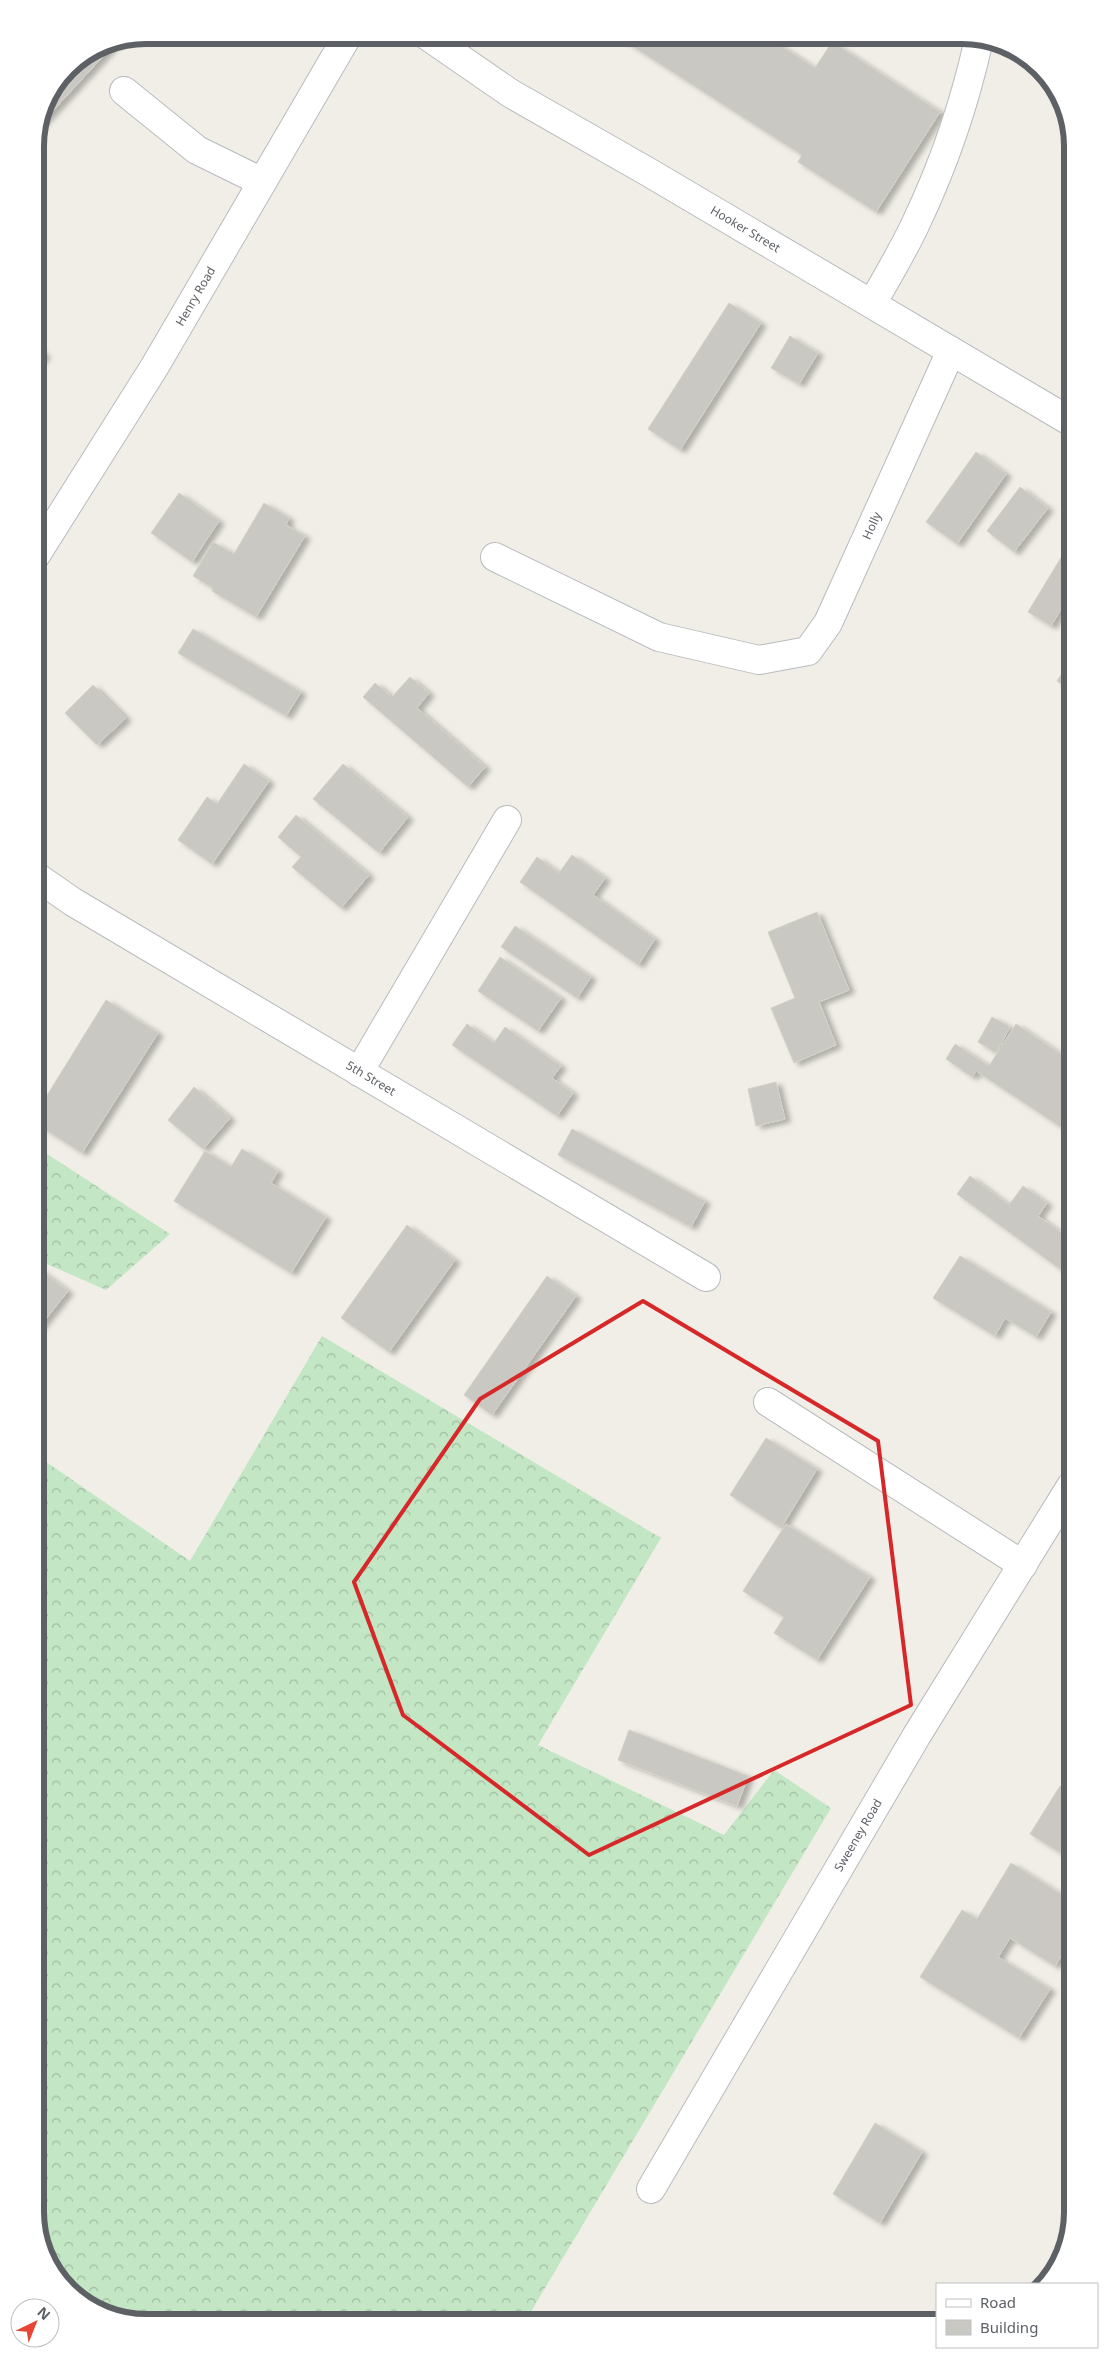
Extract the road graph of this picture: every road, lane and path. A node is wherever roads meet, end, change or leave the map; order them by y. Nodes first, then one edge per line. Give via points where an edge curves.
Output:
1 (343, 44) edge
2 (439, 44) edge
3 (978, 45) edge
4 (124, 91) dead end
5 (262, 182) junction
6 (872, 304) junction
7 (951, 351) junction
8 (1064, 418) edge
9 (44, 542) edge
10 (495, 557) dead end
11 (507, 820) dead end
12 (44, 882) edge
13 (359, 1072) junction
14 (706, 1277) dead end
15 (768, 1402) dead end
16 (1064, 1498) edge
17 (1023, 1565) junction
18 (651, 2189) dead end

1 - 5 street, Henry Road
2 - 6 street, Hooker Street via 510,93
3 - 6 street via 944,161 916,225
4 - 5 street via 197,150
5 - 9 street, Henry Road via 155,366
6 - 7 street, Hooker Street
7 - 8 street, Hooker Street
7 - 10 street, Holly via 828,623 808,651 759,660 659,637
11 - 13 street
12 - 13 street, 5th Street
13 - 14 street, 5th Street
15 - 17 street
16 - 17 street, Sweeney Road
17 - 18 street, Sweeney Road via 917,1735

